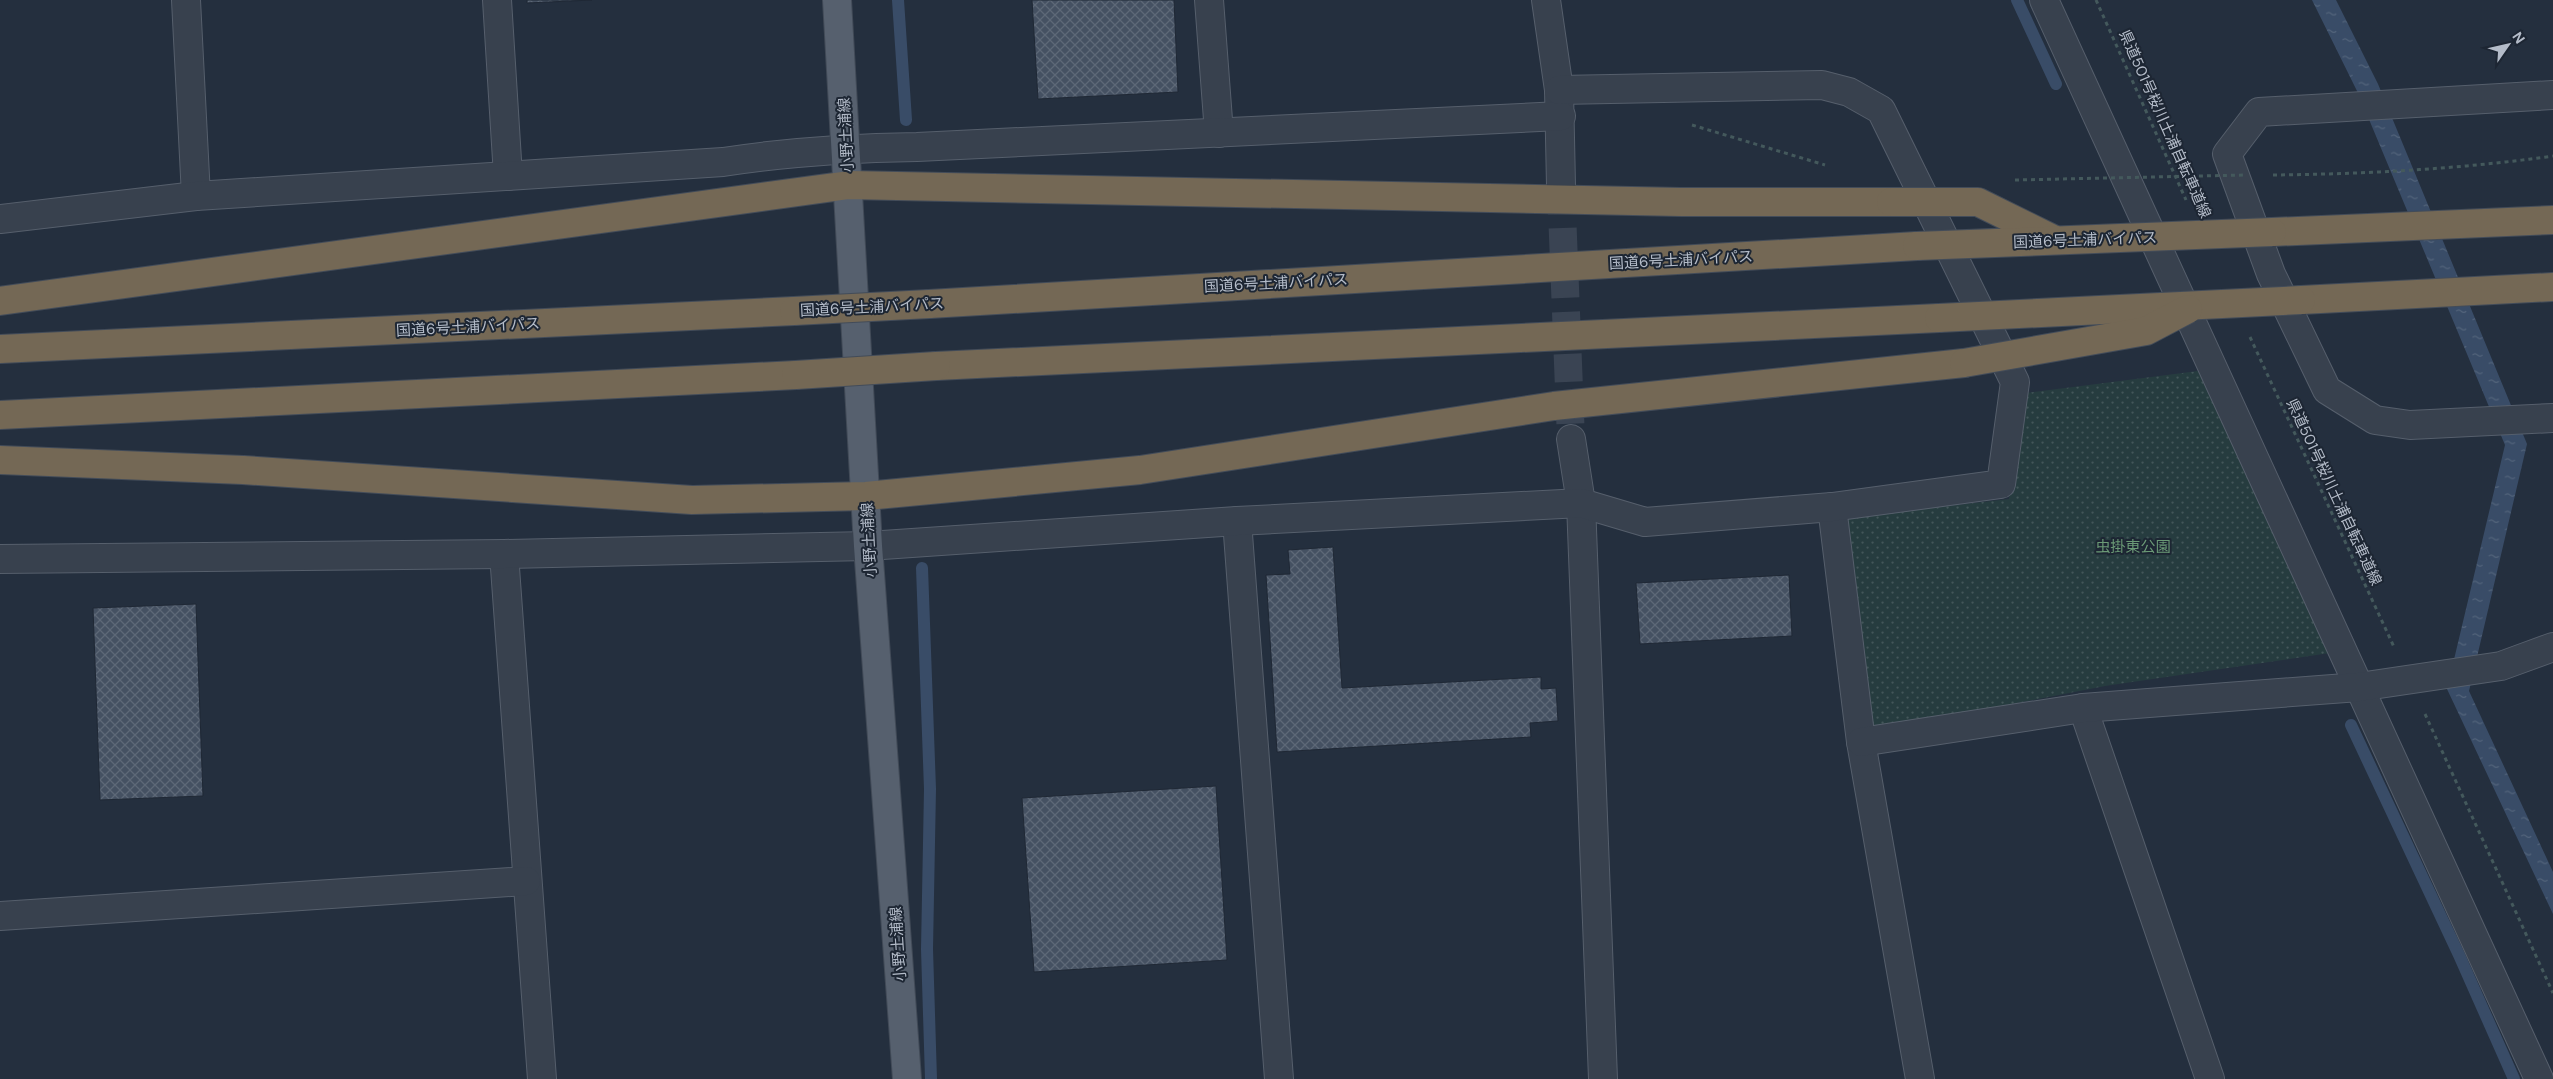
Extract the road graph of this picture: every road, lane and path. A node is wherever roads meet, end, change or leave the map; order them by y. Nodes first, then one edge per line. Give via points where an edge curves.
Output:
1 (186, 0) edge
2 (497, 0) edge
3 (837, 0) edge
4 (1209, 0) edge
5 (1546, 0) edge
6 (2044, 0) edge
7 (2096, 0) edge
8 (2553, 95) edge
9 (1560, 103) junction
10 (1684, 123) dead end
11 (1219, 133) junction
12 (847, 148) junction
13 (2553, 156) edge
14 (1834, 168) dead end
15 (2254, 175) dead end
16 (2264, 175) dead end
17 (508, 176) junction
18 (2009, 180) dead end
19 (849, 185) junction
20 (1561, 186) tunnel mouth
21 (196, 196) junction
22 (2188, 203) dead end
23 (0, 219) edge
24 (2553, 220) edge
25 (2057, 241) junction
26 (2553, 287) edge
27 (0, 301) edge
28 (2196, 305) junction
29 (2246, 329) dead end
30 (0, 349) edge
31 (0, 415) edge
32 (2553, 418) edge
33 (1571, 439) tunnel mouth
34 (0, 460) edge
35 (866, 496) junction
36 (1581, 503) junction
37 (1832, 507) junction
38 (1237, 521) junction
39 (868, 546) junction
40 (504, 554) junction
41 (0, 558) edge
42 (2553, 648) edge
43 (2422, 677) junction
44 (2359, 687) junction
45 (2083, 708) junction
46 (1861, 742) junction
47 (526, 881) junction
48 (0, 916) edge
49 (2553, 993) edge
50 (542, 1079) edge
51 (908, 1079) edge
52 (1279, 1079) edge
53 (1603, 1079) edge
54 (1920, 1079) edge
55 (2210, 1079) edge
56 (2538, 1079) edge

1 - 21 street
2 - 17 street
3 - 12 main road, 小野土浦線
4 - 11 street
5 - 9 street
6 - 44 street
7 - 22 path, 県道501号桜川土浦自転車道線
8 - 32 street via 2259,112 2227,154 2271,274 2328,390 2375,420 2410,425
9 - 11 street
9 - 20 street
9 - 37 street via 1822,85 1849,92 1881,110 2015,382 2001,484
10 - 14 path
11 - 12 street
12 - 17 street via 779,153 722,162
12 - 19 main road, 小野土浦線
13 - 16 path via 2488,166
15 - 18 path, bridge
17 - 21 street
19 - 25 highway, bridge via 1681,202 1978,202
19 - 27 highway
19 - 35 main road, 小野土浦線
21 - 23 street
24 - 25 highway, 国道6号土浦バイパス, bridge
25 - 30 highway, 国道6号土浦バイパス, bridge via 1916,246 929,304
26 - 28 highway, bridge
28 - 31 highway, bridge
28 - 35 highway, bridge via 2146,331 1964,363 1554,406 1140,470
29 - 43 path, 県道501号桜川土浦自転車道線
33 - 36 street
34 - 35 highway via 243,470 692,500
35 - 39 main road, 小野土浦線
36 - 37 street via 1645,522
36 - 38 street
36 - 53 street
37 - 46 street
38 - 39 street
38 - 52 street
39 - 40 street
39 - 51 main road, 小野土浦線
40 - 41 street
40 - 47 street
42 - 43 street via 2501,666
43 - 44 street
43 - 49 path, 県道501号桜川土浦自転車道線
44 - 45 street
44 - 56 street
45 - 46 street
45 - 55 street
46 - 54 street
47 - 48 street
47 - 50 street

